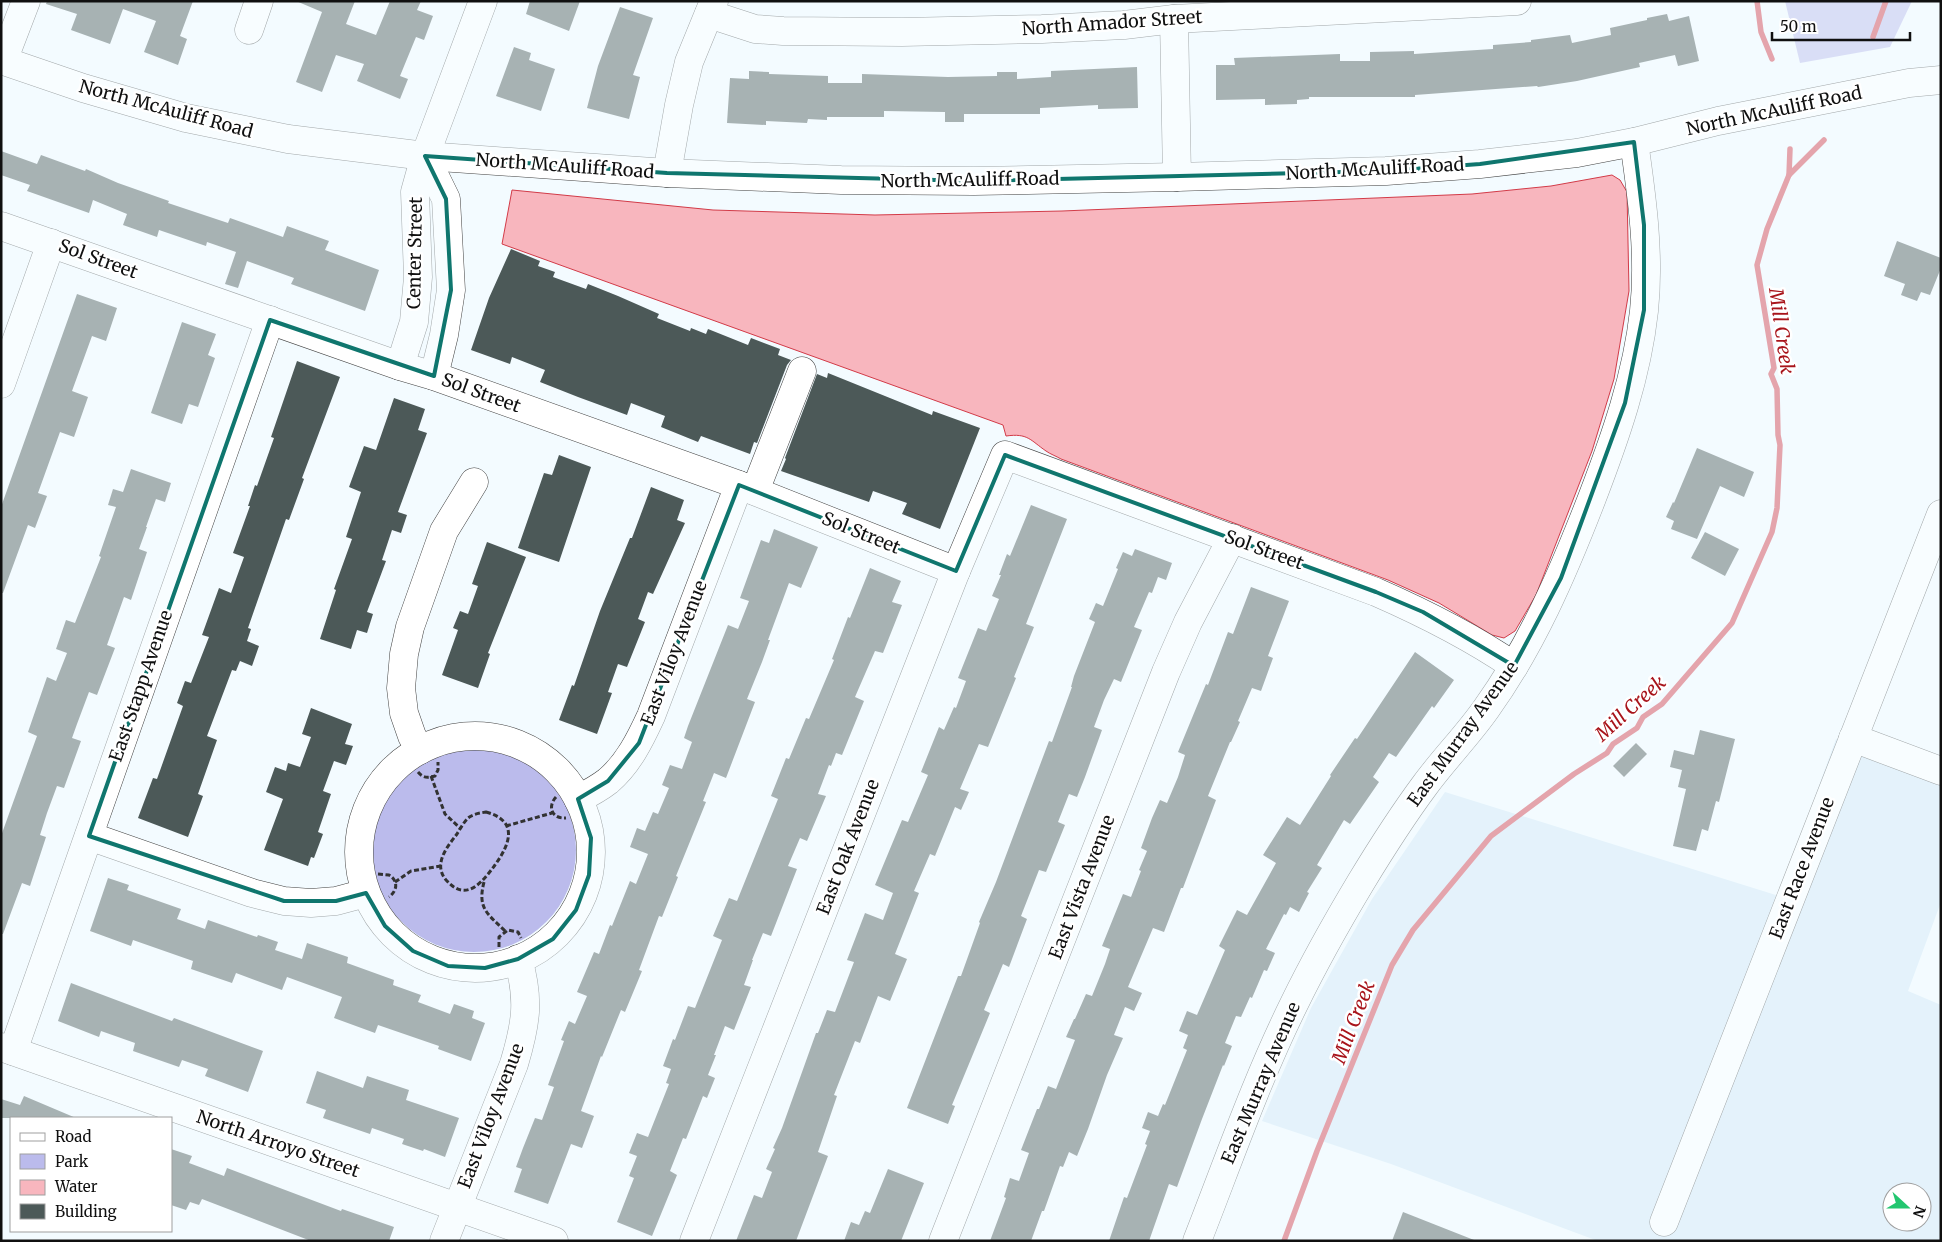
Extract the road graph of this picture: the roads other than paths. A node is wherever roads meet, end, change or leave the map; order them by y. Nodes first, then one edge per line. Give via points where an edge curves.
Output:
1 (26, 1) edge
2 (259, 1) edge
3 (483, 1) edge
4 (1517, 1) edge
5 (1480, 2) edge
6 (712, 8) edge
7 (1174, 19) junction
8 (248, 30) dead end
9 (2, 61) edge
10 (1941, 80) edge
11 (1634, 142) junction
12 (425, 156) junction
13 (667, 173) junction
14 (1177, 177) junction
15 (1, 226) edge
16 (51, 243) junction
17 (270, 320) junction
18 (400, 366) junction
19 (802, 371) dead end
20 (434, 376) junction
21 (1, 384) edge
22 (1005, 455) joint
23 (474, 482) dead end
24 (747, 488) junction
25 (1941, 514) edge
26 (1232, 538) junction
27 (956, 570) junction
28 (1514, 666) junction
29 (1853, 738) junction
30 (420, 750) junction
31 (1941, 770) edge
32 (578, 799) junction
33 (89, 836) junction
34 (366, 892) junction
35 (518, 959) junction
36 (7, 1049) edge
37 (457, 1207) junction
38 (1664, 1222) dead end
39 (444, 1241) edge
40 (554, 1241) edge
41 (694, 1241) edge
42 (943, 1241) edge
43 (1197, 1241) edge

1 - 9 street
2 - 8 street
3 - 12 street
4 - 5 street, North Amador Street
5 - 7 street, North Amador Street
6 - 7 street, North Amador Street via 755,29 783,31 1042,29
6 - 13 street via 689,62
7 - 14 street
9 - 12 street, North McAuliff Road via 186,118 288,139
10 - 11 street, North McAuliff Road via 1718,121
11 - 14 street, North McAuliff Road via 1577,153 1480,164
11 - 28 street, East Murray Avenue via 1644,225 1645,272 1644,310 1629,385 1608,455 1561,578
12 - 13 street, North McAuliff Road
12 - 18 street, Center Street via 415,192 418,277 414,322
12 - 20 street, Center Street via 446,198 451,290
13 - 14 street, North McAuliff Road via 841,180
15 - 16 street, Sol Street
16 - 17 street, Sol Street
16 - 21 street
17 - 18 street, Sol Street
17 - 33 street, East Stapp Avenue
18 - 20 street, Sol Street
19 - 24 street, East Viloy Avenue
20 - 24 street, Sol Street
22 - 26 street, Sol Street
22 - 27 street, East Oak Avenue
23 - 30 street via 444,531 410,627 404,654 401,688 404,713
24 - 27 street, Sol Street
24 - 32 street, East Viloy Avenue via 639,743 608,781
25 - 29 street, East Race Avenue
26 - 28 street, Sol Street via 1338,576 1422,612
26 - 42 street, East Vista Avenue via 1166,672
27 - 41 street, East Oak Avenue
28 - 43 street, East Murray Avenue via 1396,828 1323,948 1267,1065
29 - 31 street
29 - 38 street, East Race Avenue
30 - 32 street via 455,737 493,737 529,749 559,772
30 - 34 street via 393,770 373,797 361,828 359,861
32 - 35 street via 590,838 589,875 576,910 553,939
33 - 34 street via 284,901 336,901
33 - 36 street, East Stapp Avenue
34 - 35 street via 385,926 413,951 448,966 485,968
35 - 37 street, East Viloy Avenue via 526,995 521,1040
36 - 37 street, North Arroyo Street
37 - 39 street, East Viloy Avenue
37 - 40 street, North Arroyo Street

